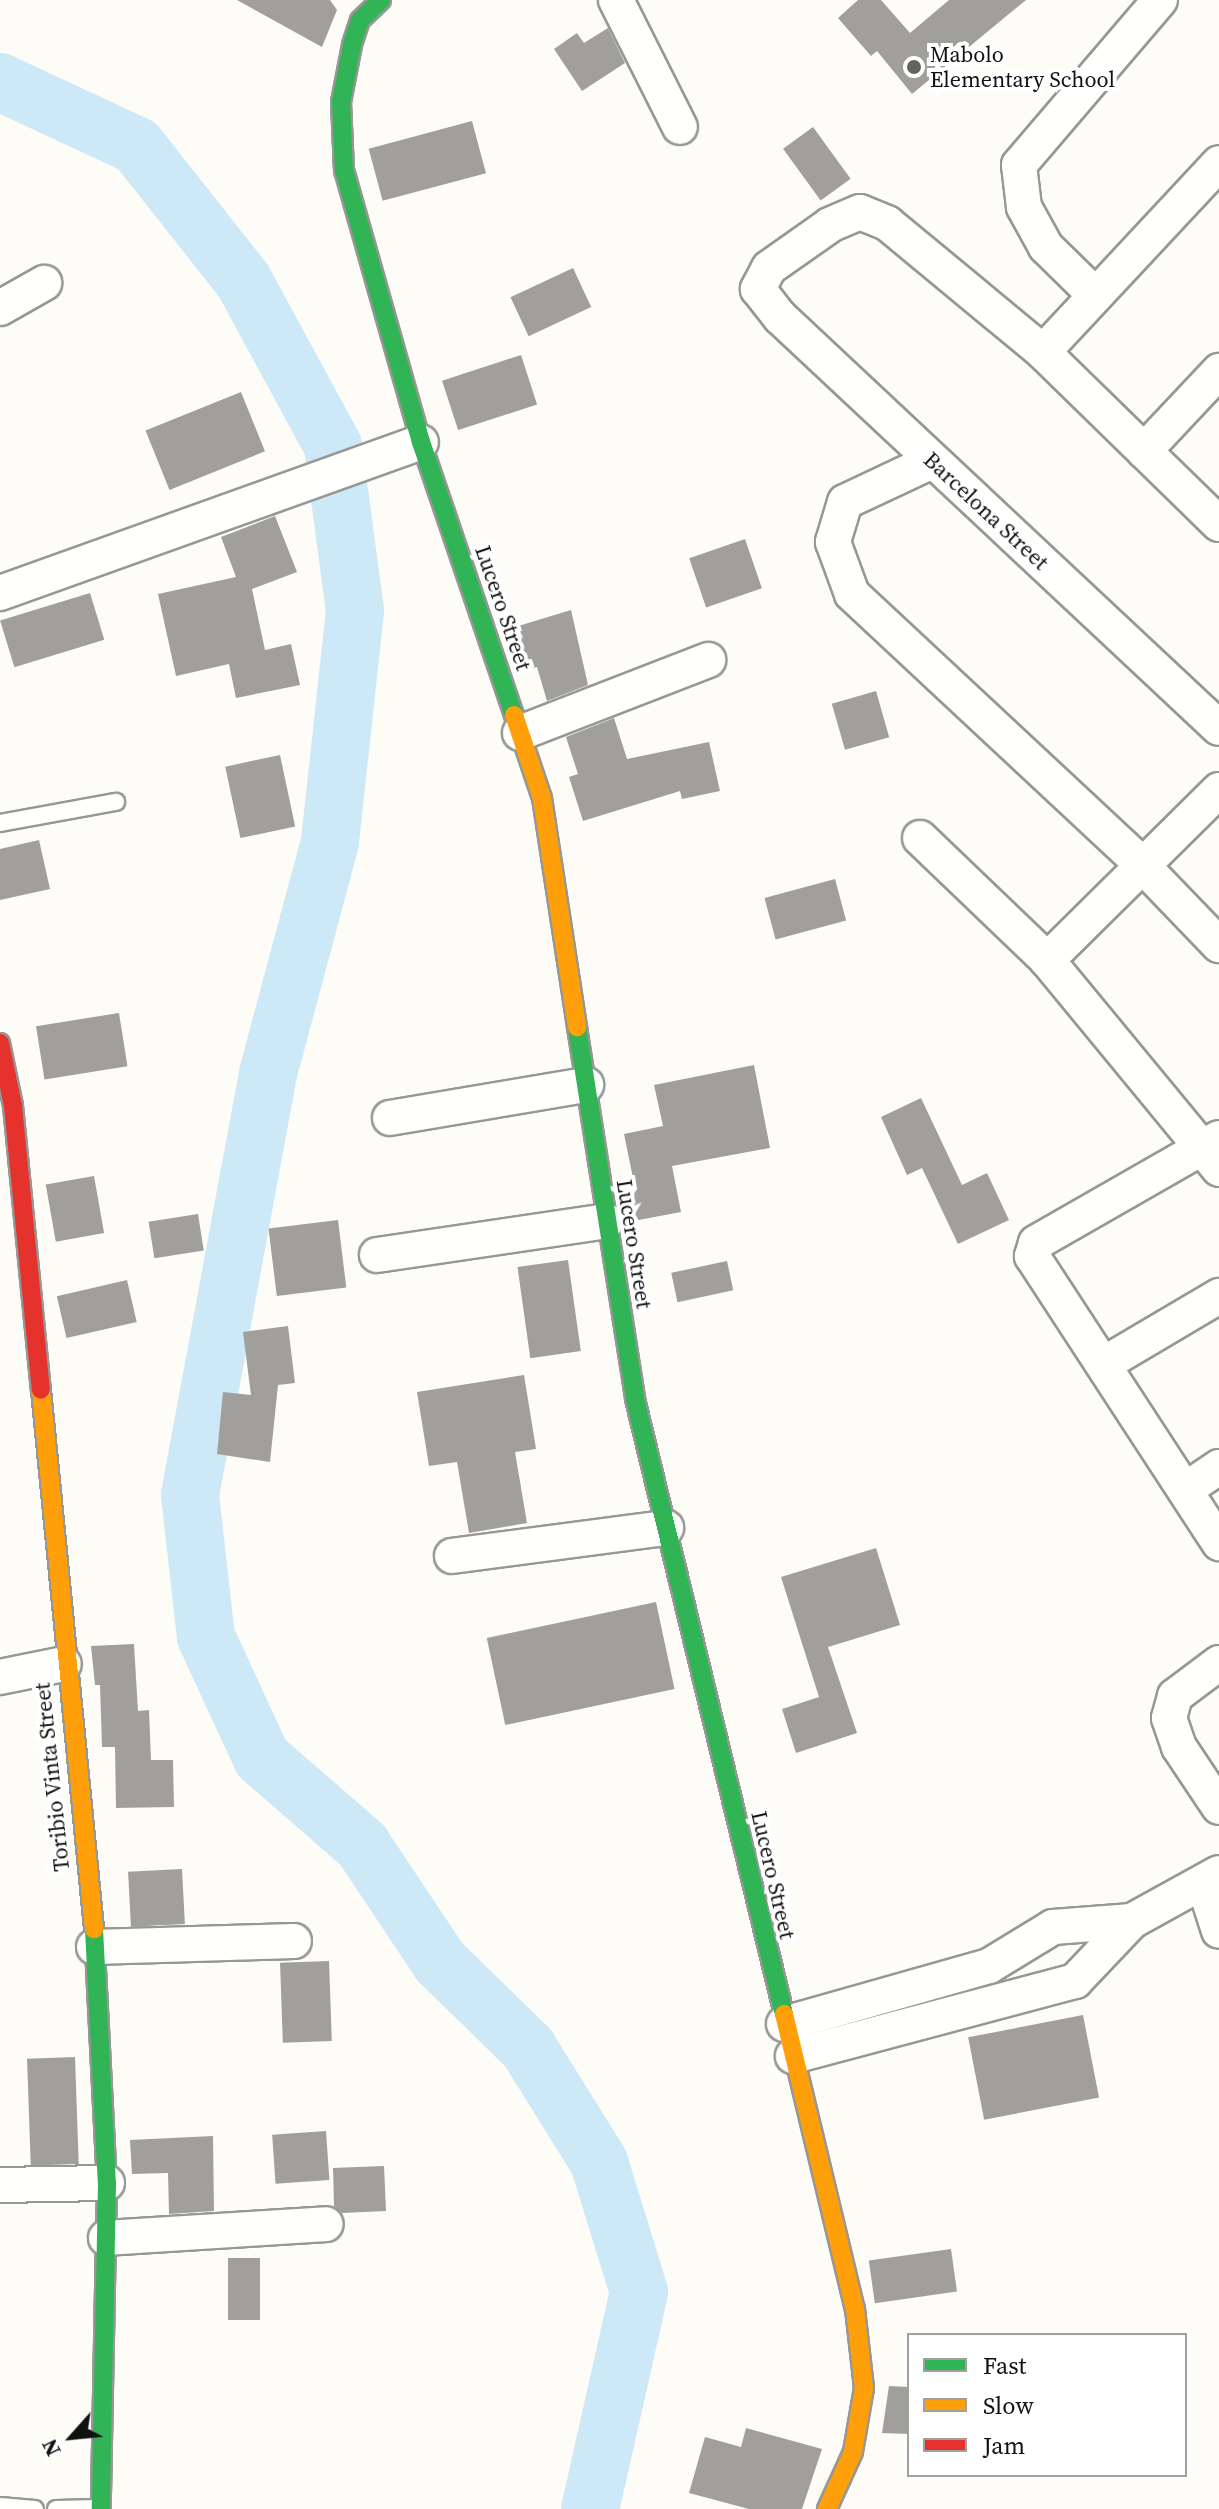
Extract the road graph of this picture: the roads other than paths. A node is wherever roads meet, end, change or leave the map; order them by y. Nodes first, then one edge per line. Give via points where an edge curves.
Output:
1 (616, 0) edge
2 (1160, 0) edge
3 (363, 7) edge
4 (680, 127) dead end
5 (1219, 163) edge
6 (44, 283) dead end
7 (1095, 295) junction
8 (0, 308) edge
9 (1043, 352) junction
10 (1219, 371) edge
11 (421, 442) junction
12 (1144, 451) junction
13 (932, 461) junction
14 (1219, 524) edge
15 (0, 593) edge
16 (708, 660) dead end
17 (1219, 728) edge
18 (520, 733) junction
19 (1219, 790) edge
20 (116, 802) dead end
21 (0, 823) edge
22 (920, 838) dead end
23 (1140, 863) junction
24 (1219, 945) edge
25 (1047, 960) junction
26 (0, 1043) edge
27 (586, 1085) junction
28 (390, 1118) dead end
29 (1215, 1152) edge
30 (10, 1198) edge
31 (606, 1221) junction
32 (377, 1255) dead end
33 (1219, 1296) edge
34 (1104, 1364) junction
35 (1219, 1467) edge
36 (1185, 1490) junction
37 (666, 1528) junction
38 (1219, 1543) edge
39 (452, 1556) dead end
40 (1219, 1663) edge
41 (64, 1664) junction
42 (0, 1677) edge
43 (1219, 1807) edge
44 (1212, 1879) edge
45 (1132, 1921) junction
46 (1219, 1931) edge
47 (294, 1941) dead end
48 (94, 1947) junction
49 (1023, 1948) junction
50 (1038, 1991) junction
51 (789, 2040) junction
52 (107, 2183) junction
53 (0, 2185) edge
54 (326, 2224) dead end
55 (106, 2238) junction
56 (0, 2506) edge
57 (101, 2508) edge
58 (35, 2509) edge
59 (56, 2509) edge
60 (827, 2509) edge

1 - 4 street
2 - 7 street via 1019,165 1024,207 1046,247
3 - 11 street, Lucero Street via 341,102 344,170
5 - 7 street
6 - 8 street
7 - 9 street
9 - 12 street
9 - 13 street, Barcelona Street via 887,223 860,212 830,225 769,268 758,289 780,317
10 - 12 street
11 - 15 street
11 - 18 street, Lucero Street
12 - 14 street
13 - 17 street, Barcelona Street
13 - 23 street via 845,502 833,542 852,594
16 - 18 street
18 - 27 street, Lucero Street via 542,798
19 - 23 street
20 - 21 lane
22 - 25 street
23 - 24 street
23 - 25 street
25 - 29 street
26 - 30 street, Toribio Vinta Street via 13,1106
27 - 28 street
27 - 31 street, Lucero Street
29 - 34 street via 1036,1243 1032,1256 1038,1272
30 - 41 street, Toribio Vinta Street
31 - 32 street
31 - 37 street, Lucero Street via 635,1399
33 - 34 street
34 - 36 street
35 - 36 street
36 - 38 street
37 - 39 street
37 - 51 street, Lucero Street
40 - 43 street via 1175,1696 1169,1718 1179,1747
41 - 42 street
41 - 48 street, Toribio Vinta Street
44 - 45 street
44 - 46 street
45 - 49 street via 1053,1927
45 - 50 street via 1075,1981
47 - 48 street
48 - 52 street, Toribio Vinta Street
49 - 50 street
49 - 51 street via 989,1966
50 - 51 street
51 - 60 street, Lucero Street via 855,2309 864,2388 853,2452
52 - 53 street
52 - 55 street, Toribio Vinta Street
54 - 55 street
55 - 57 street, Toribio Vinta Street
56 - 58 lane
57 - 59 lane

